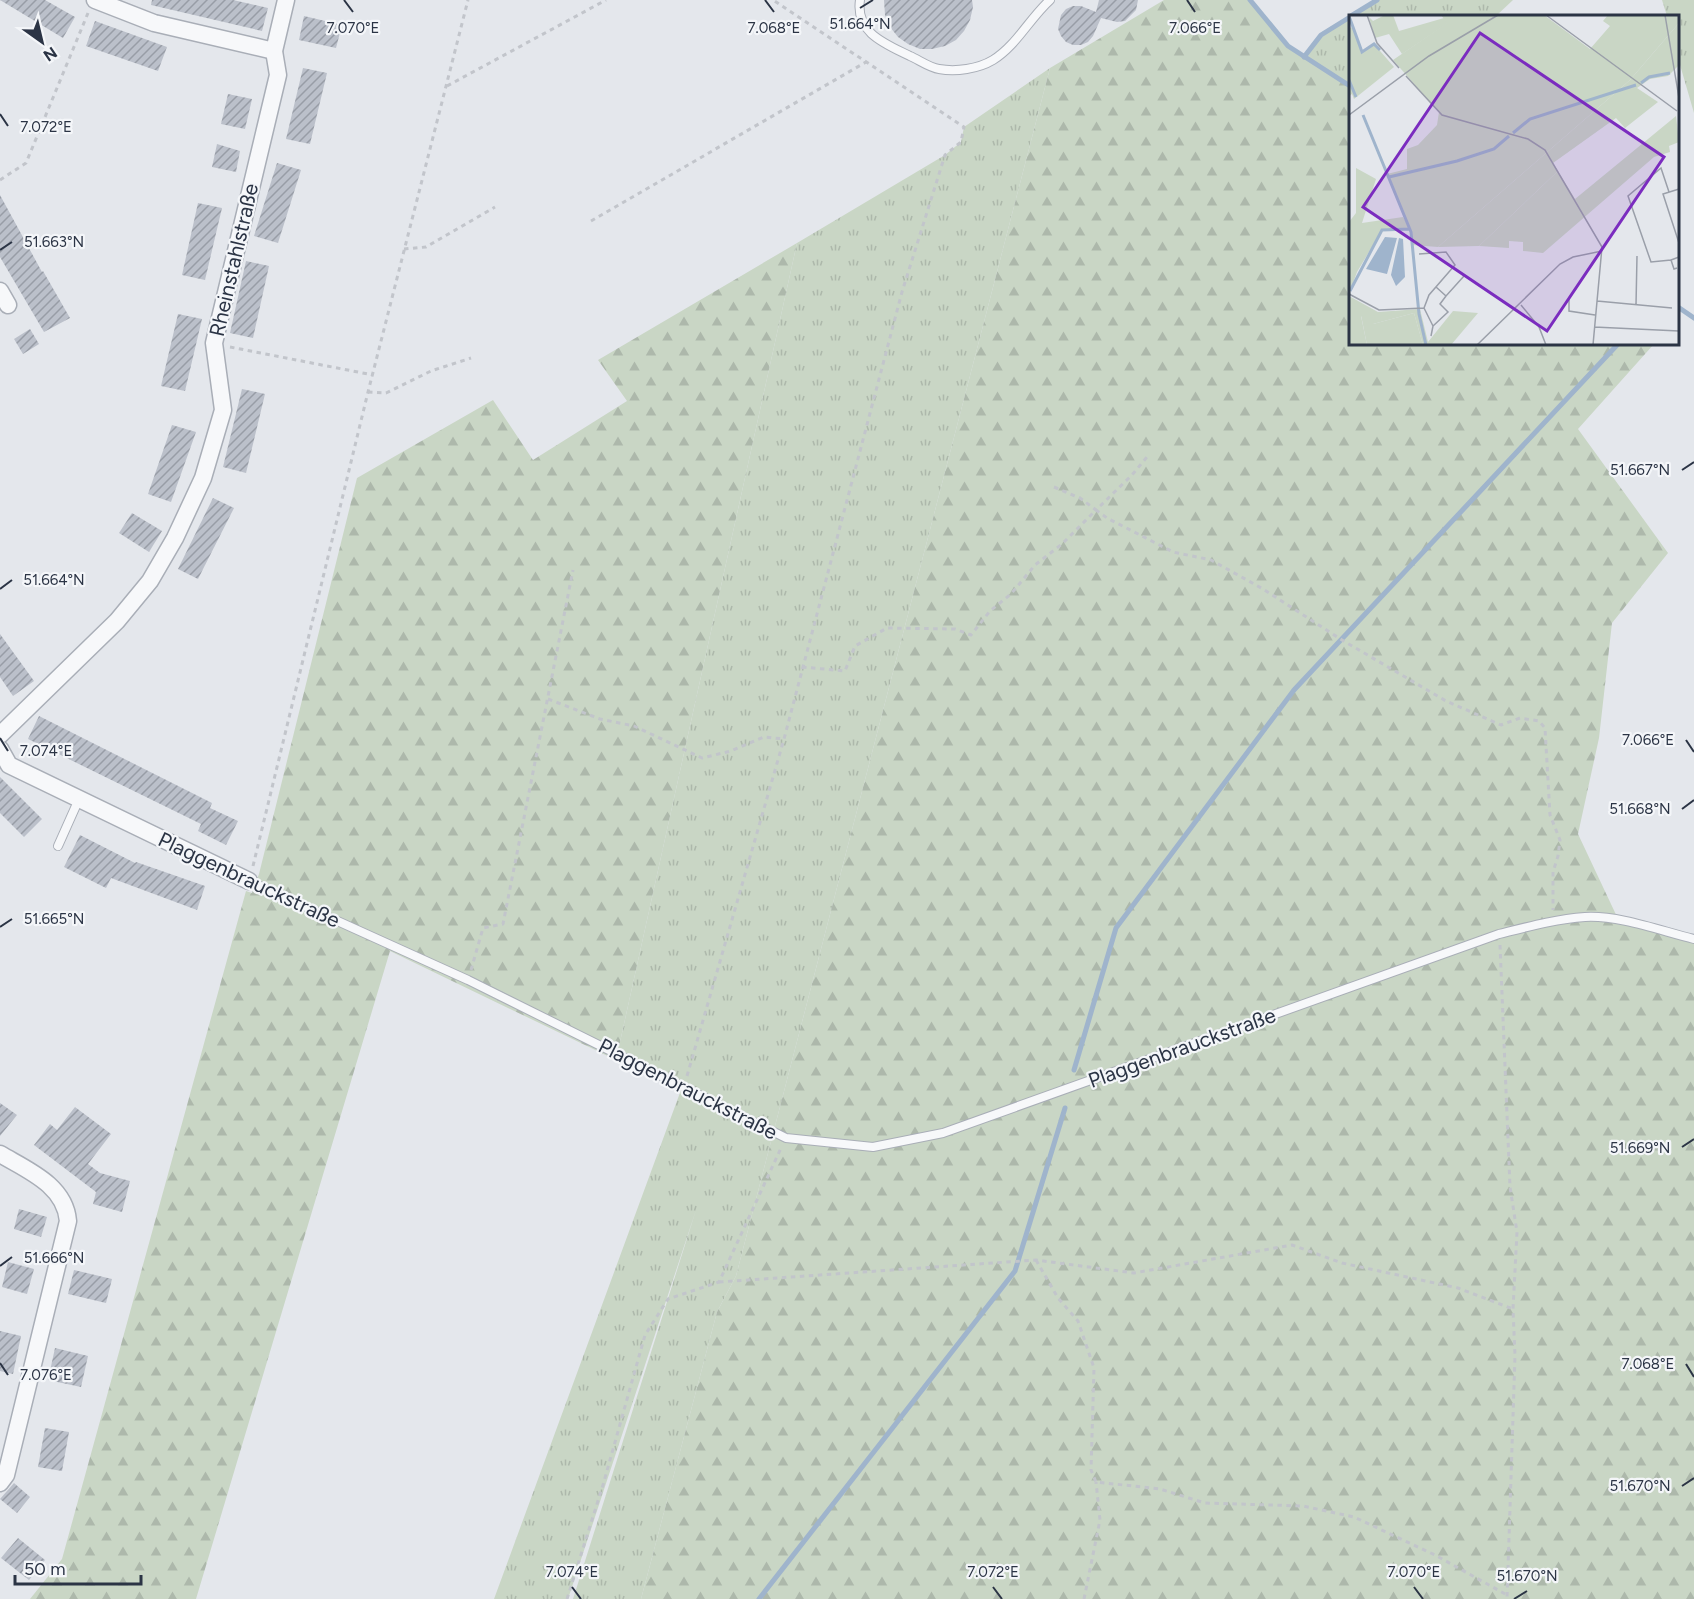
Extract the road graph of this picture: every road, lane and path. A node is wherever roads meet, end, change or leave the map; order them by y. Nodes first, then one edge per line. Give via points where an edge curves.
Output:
1 (286, 0) edge
2 (468, 0) edge
3 (606, 0) edge
4 (773, 0) edge
5 (860, 0) edge
6 (1050, 0) edge
7 (92, 5) edge
8 (274, 51) junction
9 (866, 62) junction
10 (447, 86) junction
11 (0, 180) edge
12 (495, 207) dead end
13 (591, 221) dead end
14 (404, 249) junction
15 (213, 343) junction
16 (471, 357) dead end
17 (373, 375) junction
18 (368, 392) junction
19 (1147, 457) dead end
20 (1054, 488) dead end
21 (1096, 510) junction
22 (573, 570) dead end
23 (802, 667) junction
24 (548, 699) junction
25 (0, 735) edge
26 (784, 739) junction
27 (0, 749) edge
28 (79, 799) junction
29 (58, 846) dead end
30 (249, 881) junction
31 (1554, 921) junction
32 (1499, 934) junction
33 (1694, 939) edge
34 (468, 980) junction
35 (684, 1086) junction
36 (786, 1138) junction
37 (0, 1154) edge
38 (1036, 1260) junction
39 (719, 1282) junction
40 (1513, 1309) junction
41 (1096, 1482) junction
42 (0, 1483) edge
43 (1507, 1597) edge
44 (567, 1599) edge
45 (1084, 1599) edge

1 - 8 street, Rheinstahlstraße
2 - 10 path
3 - 10 path
4 - 9 path
5 - 6 lane via 863,24 875,39 937,69 956,70 975,68 993,60
7 - 8 street
7 - 11 path via 26,163
8 - 15 street, Rheinstahlstraße via 278,75
9 - 13 path
9 - 23 path via 964,127 961,142 945,155 902,292
10 - 14 path
12 - 14 path via 426,247
14 - 17 path
15 - 17 path
15 - 25 street, Rheinstahlstraße via 223,410 203,478 175,538 150,581 117,621
16 - 18 path via 386,393
17 - 18 path
18 - 30 path
19 - 21 path
20 - 21 path via 1080,498
21 - 23 path via 1035,565 971,635 955,629 887,628 855,646 845,671
21 - 31 path via 1173,552 1211,560 1446,701 1500,725 1520,718 1539,721 1545,728 1550,815 1560,840 1552,872
22 - 24 path
23 - 26 path
24 - 26 path via 600,719 634,726 702,759 764,737
24 - 34 path via 503,924 483,928
26 - 35 path
27 - 28 street, Plaggenbrauckstraße via 9,765
28 - 29 lane
28 - 30 street, Plaggenbrauckstraße
30 - 34 lane, Plaggenbrauckstraße
31 - 32 lane, Plaggenbrauckstraße
31 - 33 lane, Plaggenbrauckstraße via 1587,917 1619,921
32 - 36 lane, Plaggenbrauckstraße via 943,1134 873,1147
32 - 40 path via 1510,1187 1517,1232
34 - 35 lane, Plaggenbrauckstraße
35 - 36 lane, Plaggenbrauckstraße
36 - 39 path
37 - 42 street via 56,1191 64,1201 68,1221 6,1474
38 - 39 path
38 - 40 path via 1134,1273 1292,1245 1342,1263 1458,1288
38 - 41 path via 1058,1298 1078,1321 1094,1368 1090,1470
39 - 44 path via 668,1299 645,1335
40 - 43 path
41 - 43 path via 1160,1489 1205,1503 1303,1506 1354,1517 1435,1555
41 - 45 path via 1100,1520

